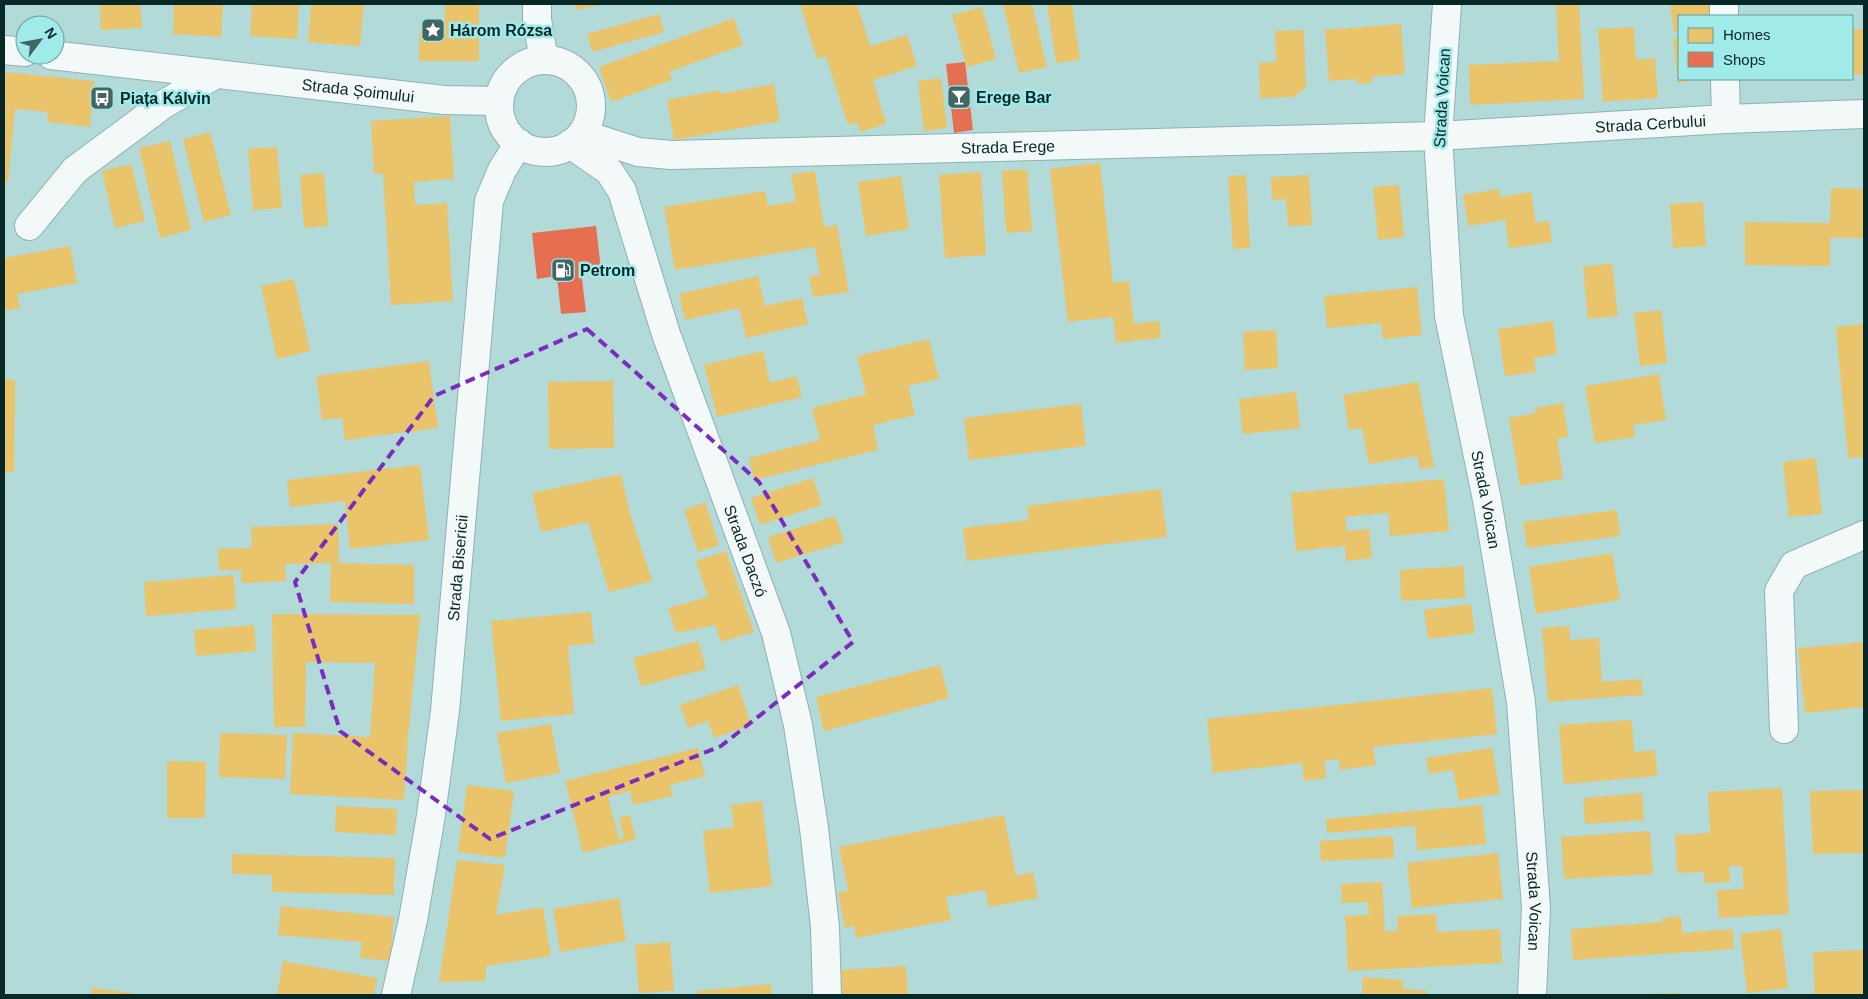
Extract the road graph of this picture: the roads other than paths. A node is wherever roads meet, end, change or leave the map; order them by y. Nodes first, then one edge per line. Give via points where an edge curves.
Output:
1 (537, 4) edge
2 (1447, 4) edge
3 (65, 57) edge
4 (544, 60) junction
5 (216, 74) junction
6 (1725, 80) edge
7 (499, 101) junction
8 (1864, 114) edge
9 (1726, 119) junction
10 (1438, 136) junction
11 (576, 139) junction
12 (519, 143) junction
13 (29, 226) dead end
14 (1864, 535) edge
15 (1784, 729) dead end
16 (396, 995) edge
17 (827, 995) edge
18 (1532, 995) edge

1 - 4 street
2 - 10 street, Strada Voican
3 - 5 street, Strada Șoimului
4 - 7 street via 519,67 509,76
4 - 11 street via 572,68 589,92 588,121
5 - 7 street, Strada Șoimului via 444,100
5 - 13 street via 164,104 75,170
6 - 9 street
7 - 12 street via 504,125
8 - 9 street, Strada Cerbului
9 - 10 street, Strada Cerbului
10 - 11 street, Strada Erege via 671,155 638,152
10 - 18 street, Strada Voican via 1449,316 1487,500 1521,702 1536,908
11 - 12 street via 559,150 547,151
11 - 17 street, Strada Daczó via 609,171 622,192 666,334 776,633 798,725 814,828 825,927
12 - 16 street, Strada Bisericii via 502,170 489,201 445,711 413,920
14 - 15 street via 1794,565 1779,591

